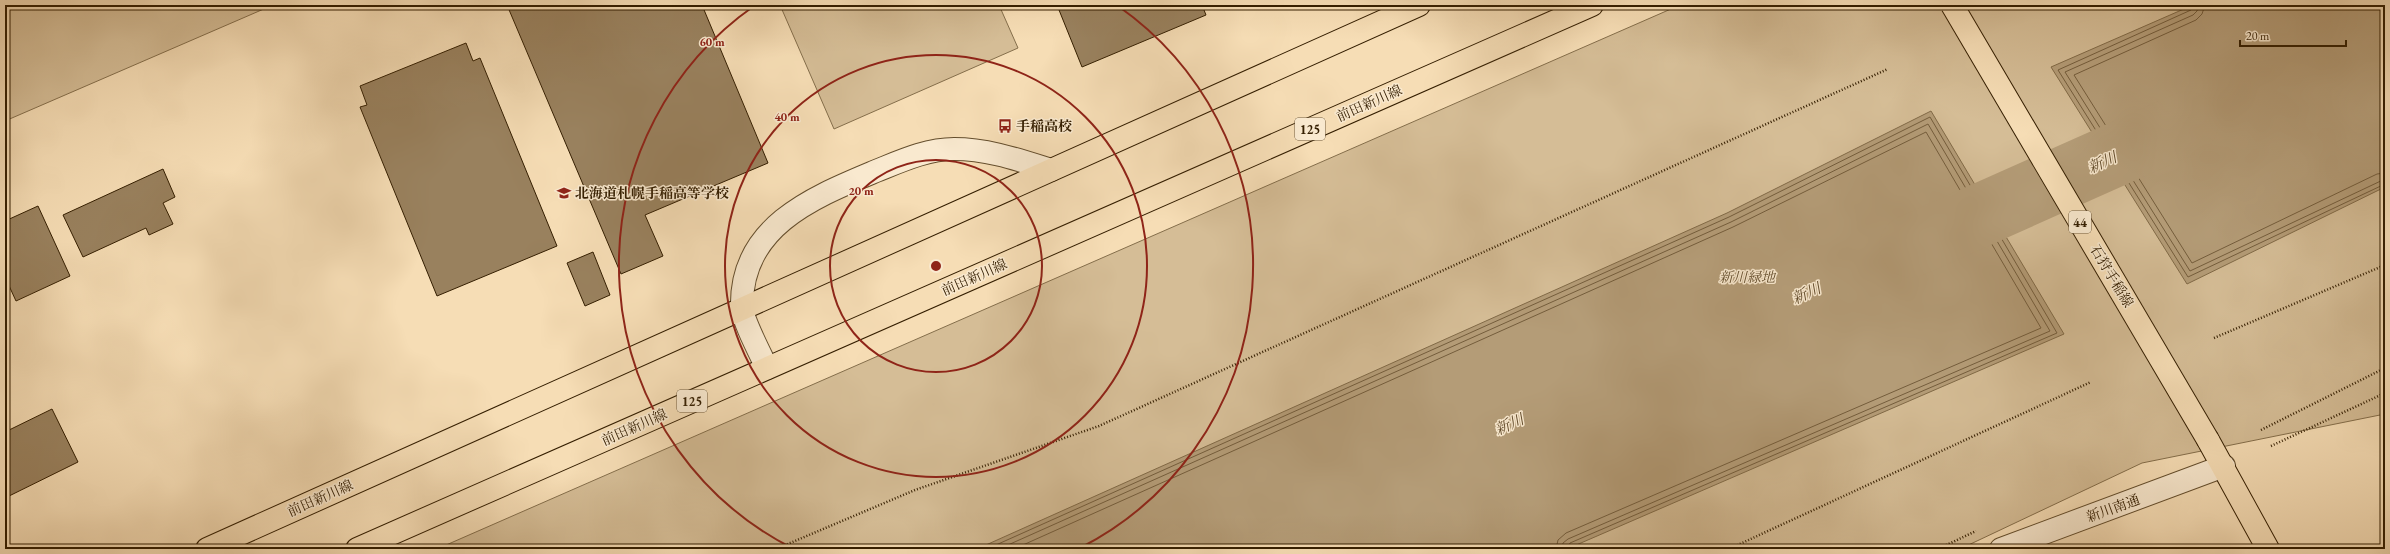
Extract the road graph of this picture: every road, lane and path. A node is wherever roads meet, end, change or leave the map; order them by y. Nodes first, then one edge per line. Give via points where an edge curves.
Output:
1 (1419, 5) edge
2 (1592, 5) edge
3 (1952, 5) edge
4 (1888, 69) dead end
5 (1051, 170) junction
6 (2385, 265) edge
7 (742, 309) junction
8 (2214, 338) dead end
9 (767, 368) junction
10 (2385, 368) edge
11 (2091, 382) dead end
12 (2385, 393) edge
13 (2261, 430) dead end
14 (2271, 446) dead end
15 (2224, 466) junction
16 (207, 549) edge
17 (357, 549) edge
18 (776, 549) edge
19 (1729, 549) edge
20 (2001, 549) edge
21 (2268, 549) edge

1 - 5 main road, 前田新川線
2 - 9 main road, 前田新川線 / 125
3 - 15 main road, 石狩手稲線 / 44, bridge
4 - 18 path via 1099,426 915,490
5 - 7 main road, 前田新川線
5 - 7 street via 988,151 953,149 916,155 838,187 788,214 762,241 750,261
6 - 8 path
7 - 9 street
7 - 16 main road, 前田新川線
9 - 17 main road, 前田新川線 / 125
10 - 13 path
11 - 19 path
12 - 14 path
15 - 20 street, 新川南通
15 - 21 main road, 石狩手稲線 / 44

